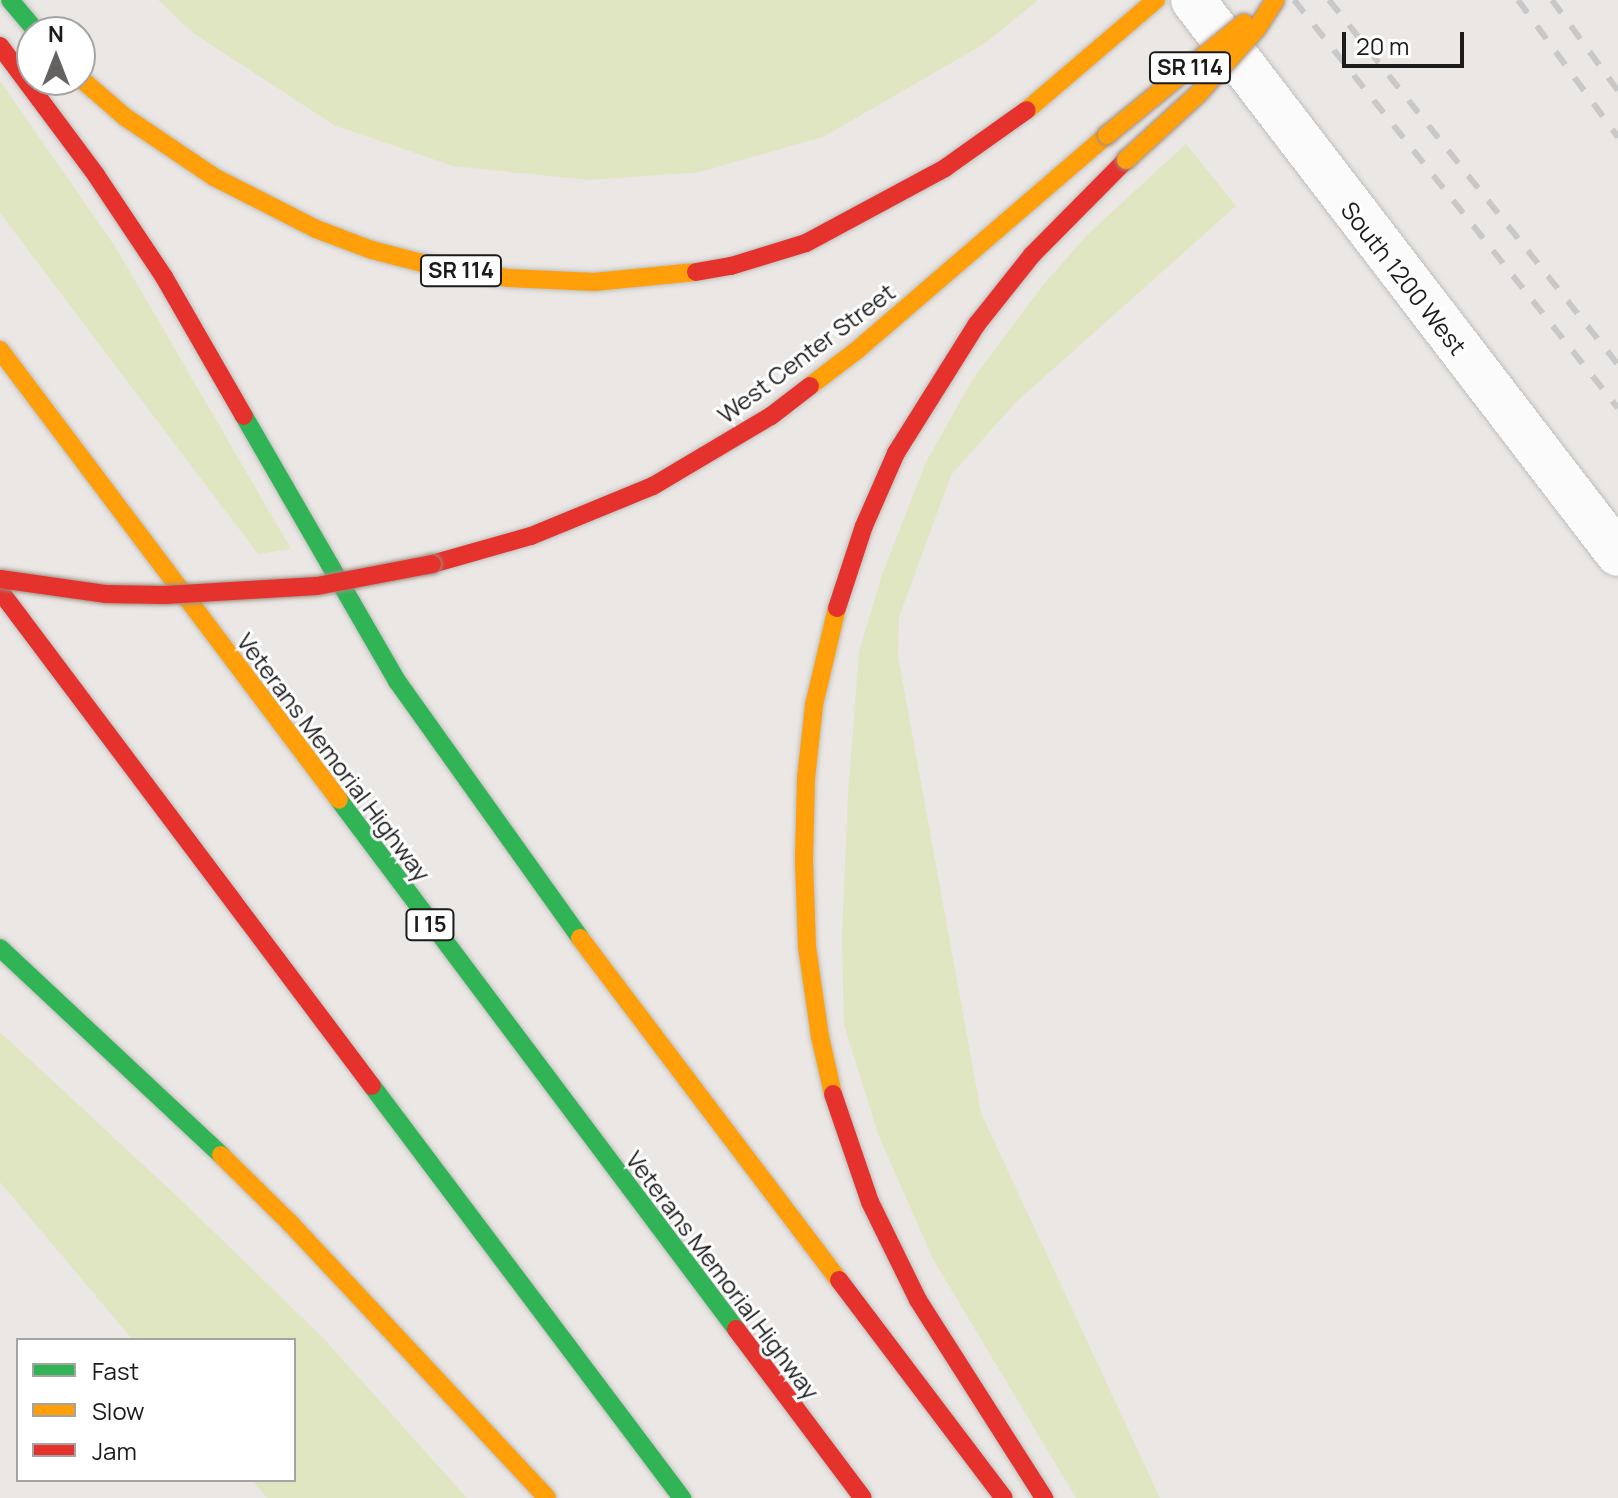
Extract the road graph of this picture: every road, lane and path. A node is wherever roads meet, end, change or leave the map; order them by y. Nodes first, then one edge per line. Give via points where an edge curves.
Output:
1 (10, 0) edge
2 (1156, 0) edge
3 (1193, 0) edge
4 (1274, 0) edge
5 (24, 16) edge
6 (0, 46) edge
7 (96, 91) edge
8 (0, 350) edge
9 (1618, 554) edge
10 (0, 579) edge
11 (0, 591) edge
12 (0, 948) edge
13 (547, 1498) edge
14 (682, 1498) edge
15 (863, 1498) edge
16 (1004, 1498) edge
17 (1044, 1498) edge

1 - 5 main road
2 - 7 main road, SR 114 via 1005,129 945,168 806,243 731,266 663,277 594,282 509,278 372,250 239,191 170,149
3 - 9 street, South 1200 West
4 - 10 main road, West Center Street / SR 114, bridge via 1107,135 856,351 771,416 653,486 531,536 432,564 317,586 105,594
4 - 17 main road, bridge via 1257,28 1198,94 1032,255 977,324 896,453 864,526 831,627 814,705 806,778 807,947 839,1119 870,1202 918,1300
6 - 16 main road via 164,277 389,668 458,769 539,884
8 - 15 main road, Veterans Memorial Highway / I 15
11 - 14 main road
12 - 13 main road via 290,1223

